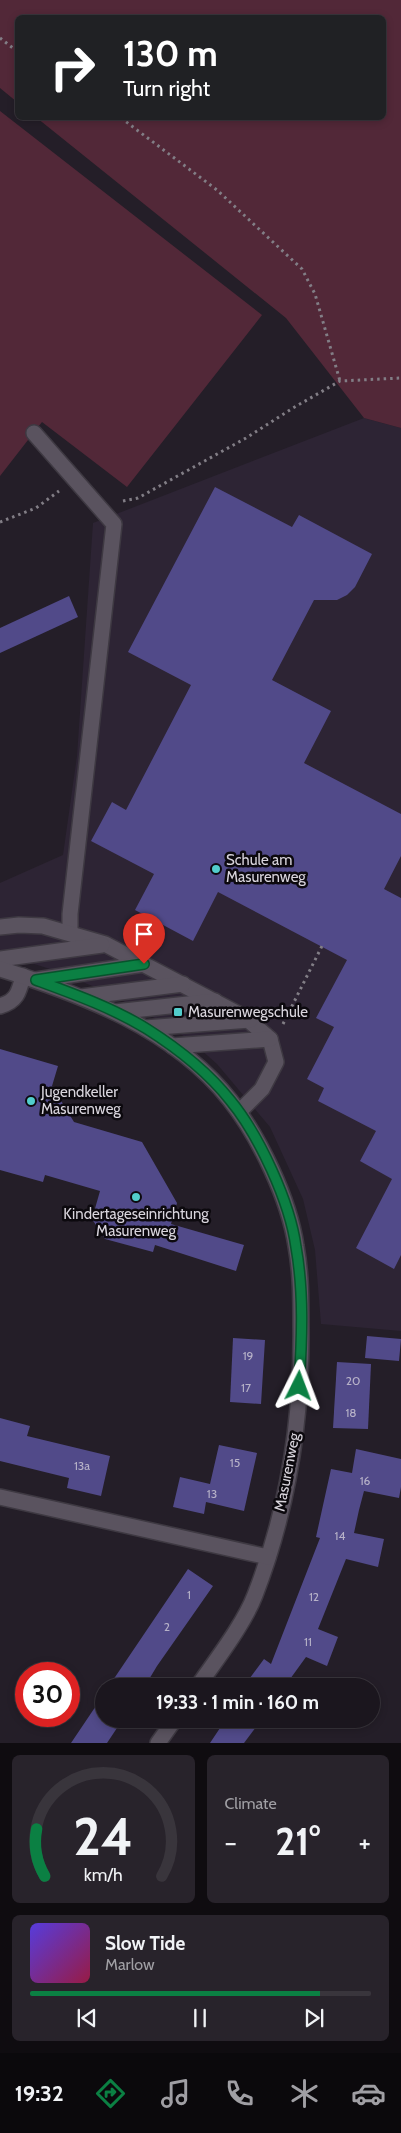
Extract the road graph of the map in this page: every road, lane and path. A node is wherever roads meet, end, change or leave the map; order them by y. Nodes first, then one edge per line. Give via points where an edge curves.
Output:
1 (0, 38) edge
2 (15, 50) edge
3 (124, 120) edge
4 (401, 378) edge
5 (340, 382) junction
6 (34, 433) dead end
7 (76, 479) junction
8 (100, 506) junction
9 (0, 522) edge
10 (0, 927) edge
11 (70, 933) junction
12 (106, 944) junction
13 (322, 946) dead end
14 (0, 959) edge
15 (144, 964) junction
16 (0, 968) edge
17 (30, 978) junction
18 (183, 984) junction
19 (81, 997) junction
20 (215, 1001) junction
21 (0, 1006) edge
22 (115, 1012) junction
23 (250, 1020) junction
24 (145, 1028) junction
25 (275, 1034) junction
26 (172, 1046) junction
27 (239, 1112) junction
28 (0, 1497) edge
29 (268, 1557) junction
30 (204, 1678) edge
31 (169, 1728) edge
32 (158, 1743) edge

1 - 2 path
3 - 5 path via 217,190 302,269 315,294
4 - 5 path
5 - 8 path via 138,498
6 - 7 street
7 - 8 street
7 - 9 path via 36,508
8 - 11 street via 114,524
10 - 11 street via 42,926
11 - 12 street
12 - 14 street
12 - 15 street
13 - 25 path
15 - 17 street
15 - 18 street
16 - 17 street, Masurenweg
17 - 19 street, Masurenweg
17 - 21 street via 11,1002
18 - 19 street
18 - 20 street
19 - 22 street, Masurenweg
20 - 22 street
20 - 23 street
22 - 24 street, Masurenweg
23 - 24 street
23 - 25 street
24 - 26 street, Masurenweg
25 - 26 street
25 - 27 street via 276,1062 262,1089
26 - 27 street, Masurenweg via 203,1071
27 - 29 street, Masurenweg via 282,1192 296,1245 301,1290 301,1352 294,1447
28 - 29 street
29 - 30 street, Masurenweg via 254,1597
31 - 32 street

